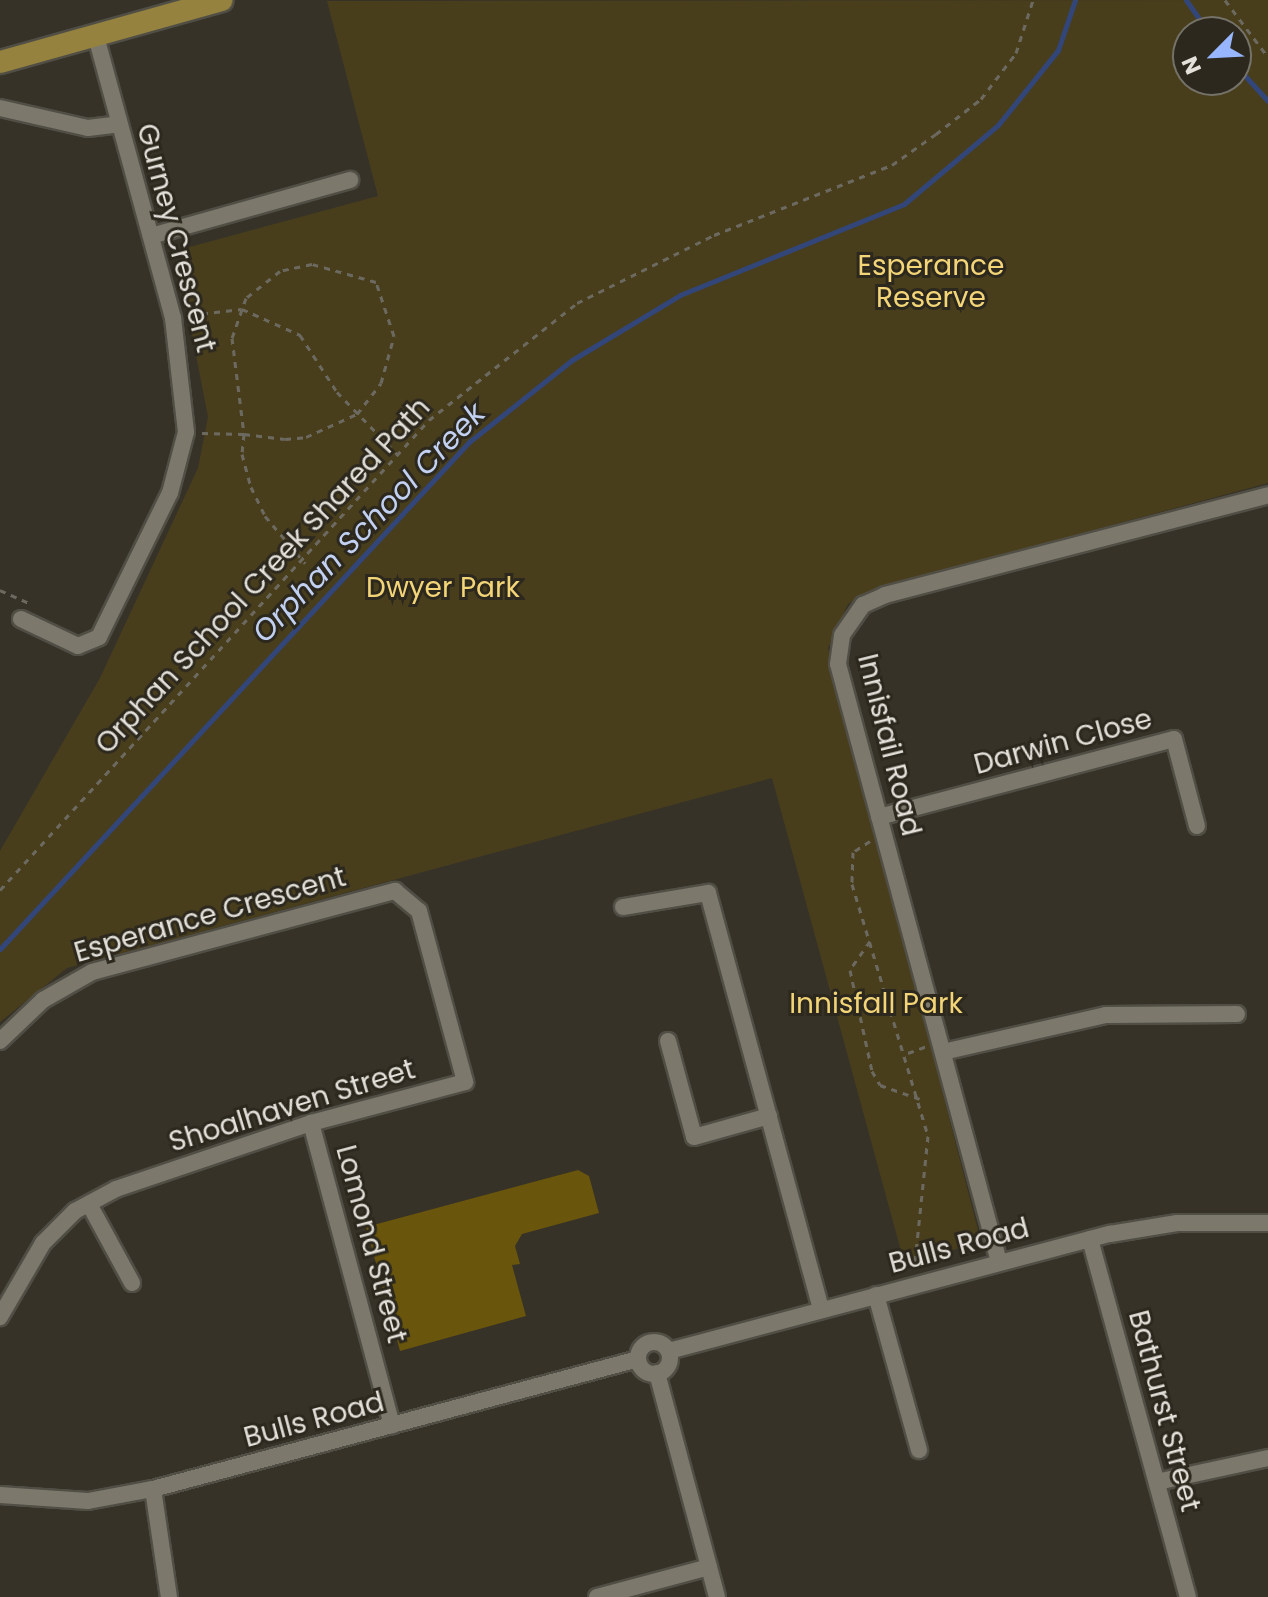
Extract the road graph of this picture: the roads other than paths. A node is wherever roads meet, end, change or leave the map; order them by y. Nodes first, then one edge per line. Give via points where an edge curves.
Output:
1 (222, 0) edge
2 (96, 37) junction
3 (0, 62) edge
4 (0, 108) edge
5 (119, 124) junction
6 (350, 180) dead end
7 (151, 236) junction
8 (1268, 495) edge
9 (21, 619) dead end
10 (882, 826) junction
11 (1197, 826) dead end
12 (407, 895) joint
13 (623, 907) dead end
14 (1237, 1014) dead end
15 (0, 1041) edge
16 (668, 1041) dead end
17 (943, 1052) junction
18 (769, 1116) junction
19 (311, 1123) junction
20 (89, 1204) junction
21 (1268, 1223) edge
22 (1090, 1239) junction
23 (999, 1262) junction
24 (132, 1283) dead end
25 (5, 1293) edge
26 (876, 1295) junction
27 (821, 1310) junction
28 (0, 1317) edge
29 (669, 1351) junction
30 (638, 1359) junction
31 (657, 1373) junction
32 (392, 1425) junction
33 (919, 1450) dead end
34 (1268, 1458) edge
35 (1157, 1482) junction
36 (153, 1489) junction
37 (0, 1495) edge
38 (709, 1567) junction
39 (169, 1597) edge
40 (597, 1597) edge
41 (717, 1597) edge
42 (1188, 1597) edge

1 - 2 main road
2 - 3 main road
2 - 5 street, Gurney Crescent
4 - 5 street via 88,128
5 - 7 street, Gurney Crescent
6 - 7 street
7 - 9 street, Gurney Crescent via 173,318 186,432 170,493 99,637 78,646
8 - 10 street, Innisfail Road via 863,605 842,635 838,664
10 - 11 street, Darwin Close via 1174,739
10 - 17 street, Innisfail Road
12 - 15 street, Esperance Crescent via 389,892 92,972 43,1000
12 - 19 street, Shoalhaven Street via 419,911 465,1082
13 - 18 street via 708,893
14 - 17 street via 1106,1015
16 - 18 street via 694,1137
17 - 23 street, Innisfail Road
18 - 27 street
19 - 20 street, Shoalhaven Street
19 - 32 street, Lomond Street
20 - 24 street
20 - 25 street, Shoalhaven Street via 43,1243
21 - 22 street, Bulls Road via 1177,1223
22 - 23 street, Bulls Road
22 - 35 street, Bathurst Street
23 - 26 street, Bulls Road
25 - 28 street, Shoalhaven Street
26 - 27 street, Bulls Road
26 - 33 street
27 - 29 street, Bulls Road
29 - 30 street, Bulls Road via 652,1342
29 - 31 street via 668,1365
30 - 31 street
30 - 32 street, Bulls Road
31 - 38 street
32 - 36 street, Bulls Road
34 - 35 street
35 - 42 street, Bathurst Street
36 - 37 street, Bulls Road via 88,1501
36 - 39 street
38 - 40 street
38 - 41 street

